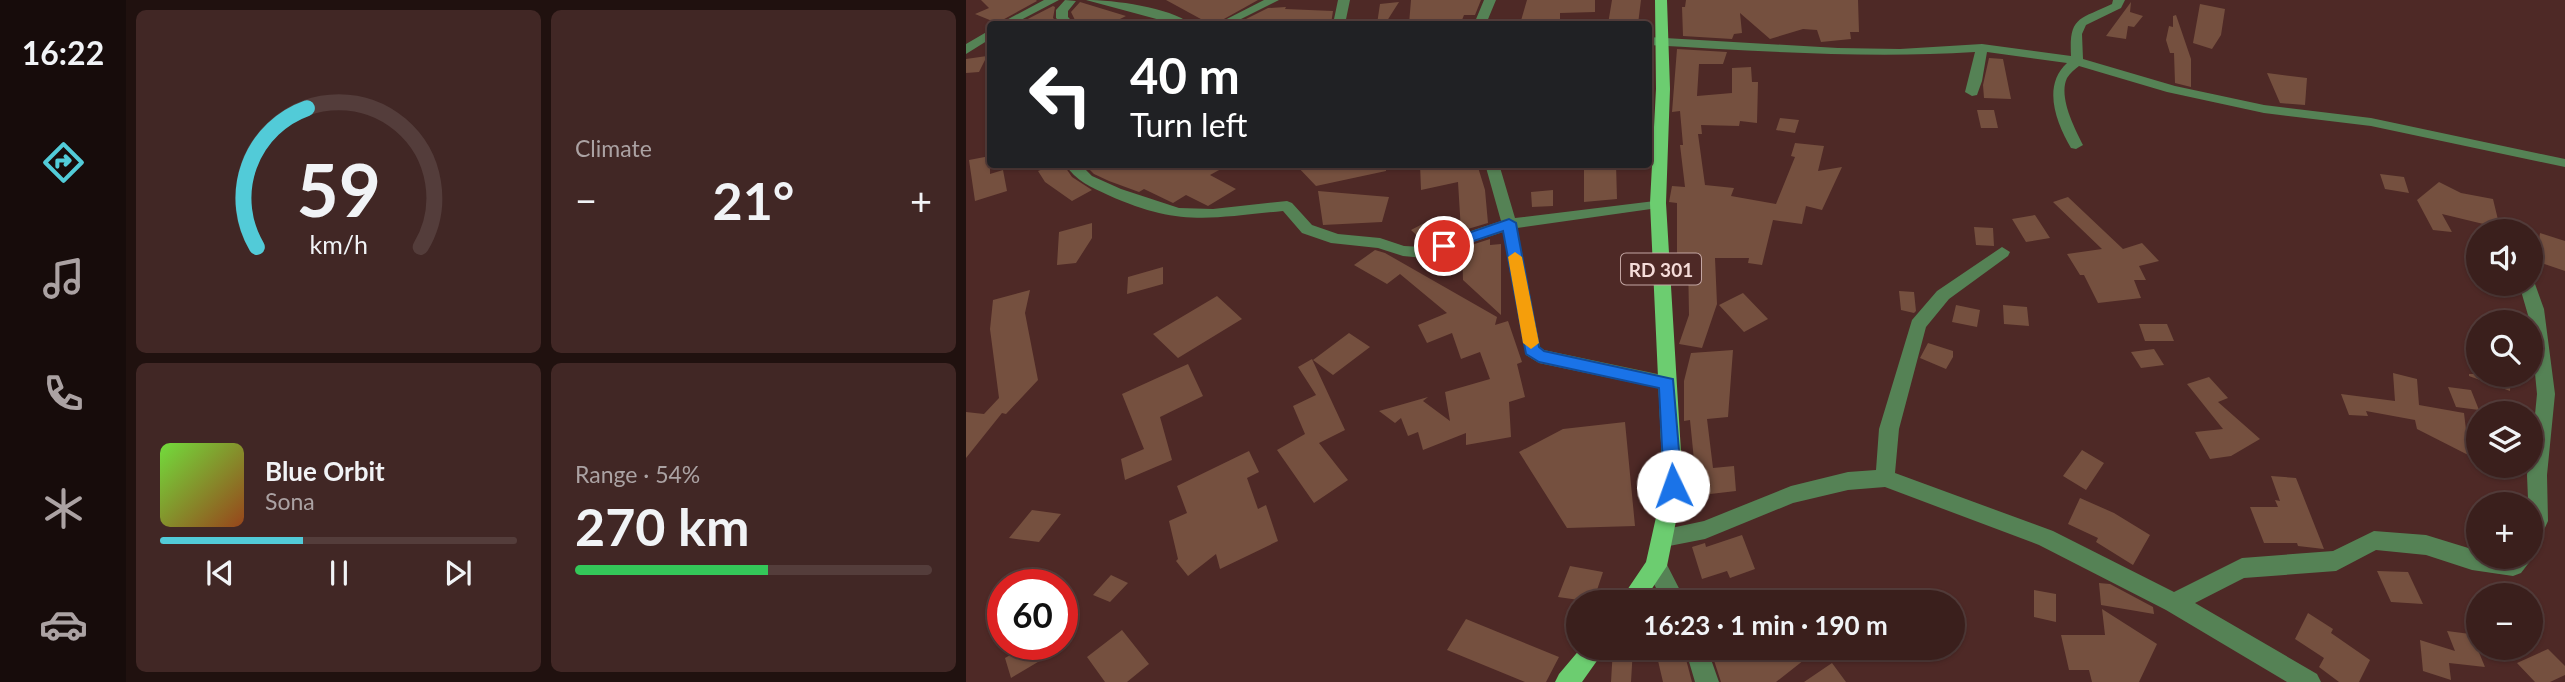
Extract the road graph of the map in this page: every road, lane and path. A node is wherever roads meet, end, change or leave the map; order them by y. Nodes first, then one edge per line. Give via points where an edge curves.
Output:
1 (1053, 0) edge
2 (1069, 0) edge
3 (1080, 0) edge
4 (1092, 0) edge
5 (1273, 0) edge
6 (1344, 0) edge
7 (1490, 0) edge
8 (1661, 0) edge
9 (2119, 0) edge
10 (1010, 21) edge
11 (1066, 21) edge
12 (1176, 21) edge
13 (1229, 21) edge
14 (1340, 21) edge
15 (1481, 21) edge
16 (979, 38) edge
17 (1655, 41) edge
18 (1982, 48) junction
19 (966, 50) edge
20 (2077, 61) junction
21 (1972, 92) dead end
22 (2076, 145) dead end
23 (2565, 163) edge
24 (1074, 168) edge
25 (1493, 168) edge
26 (1658, 204) junction
27 (1509, 223) junction
28 (2002, 252) dead end
29 (2531, 296) edge
30 (1667, 383) junction
31 (1885, 478) junction
32 (2537, 492) edge
33 (1664, 538) junction
34 (2466, 558) edge
35 (1656, 566) junction
36 (1639, 590) edge
37 (1669, 590) edge
38 (2174, 603) junction
39 (1585, 660) edge
40 (1700, 660) edge
41 (1567, 682) edge
42 (1707, 682) edge
43 (2309, 682) edge

1 - 10 street
2 - 3 street
2 - 11 street via 1062,10
4 - 12 street
5 - 13 street
6 - 14 street
7 - 15 street
8 - 17 main road, RD 301
9 - 20 street via 2117,6 2081,23 2076,34
16 - 19 street
17 - 18 street via 1839,52
17 - 26 main road, RD 301 via 1663,89
18 - 20 street
18 - 21 street
20 - 22 street via 2059,79 2058,90
20 - 23 street via 2172,89 2264,109 2371,122
24 - 27 street via 1078,175 1122,196 1161,208 1208,214 1287,206 1307,229 1403,251 1424,253
25 - 27 street
26 - 27 street
26 - 30 main road, RD 301
27 - 30 street via 1532,350 1539,356
28 - 31 street via 1943,295 1918,325 1889,429
29 - 32 street via 2546,394
30 - 33 main road, RD 301 via 1673,486
31 - 33 street via 1848,481 1791,495 1705,530
31 - 38 street via 2046,538
33 - 35 main road, RD 301
34 - 38 street via 2426,545 2374,540 2336,561 2242,568
35 - 36 main road, RD 301
35 - 37 street
38 - 43 street
39 - 41 main road
40 - 42 street

